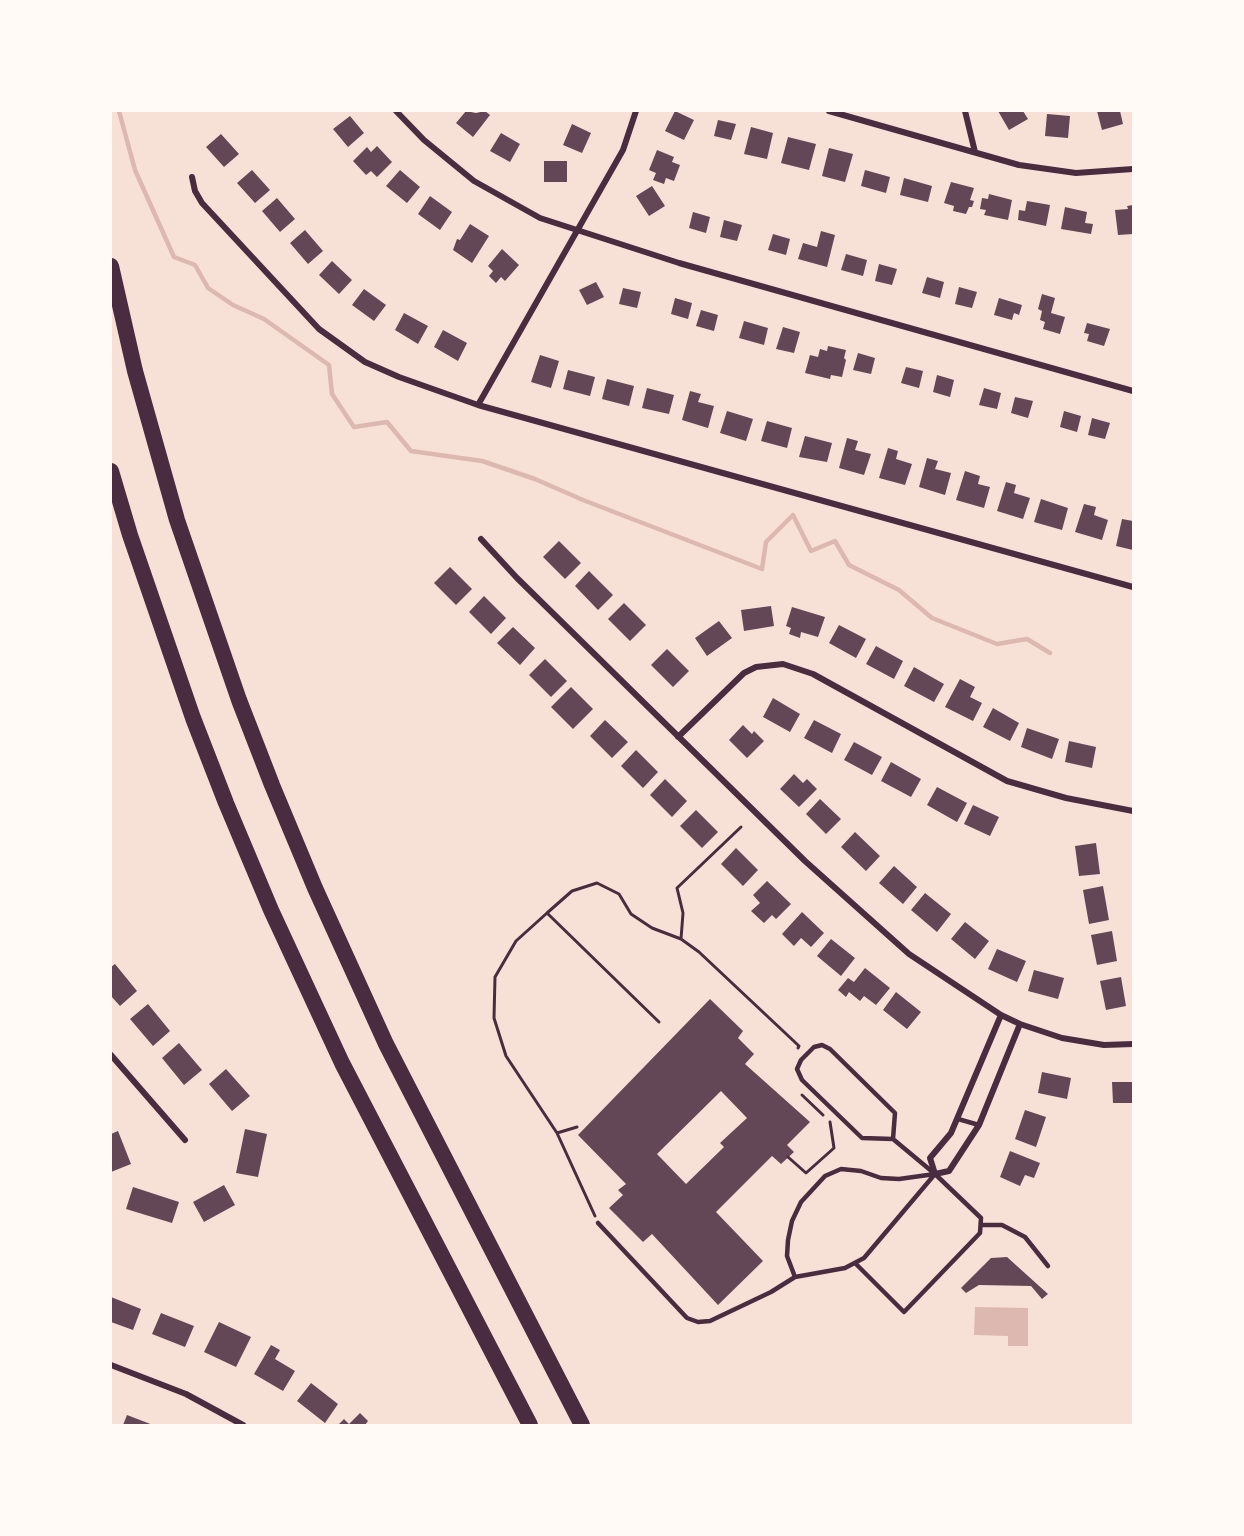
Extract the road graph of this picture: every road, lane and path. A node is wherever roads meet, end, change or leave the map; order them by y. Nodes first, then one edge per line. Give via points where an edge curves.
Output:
1 (396, 111) edge
2 (636, 111) edge
3 (829, 111) edge
4 (965, 111) edge
5 (975, 152) junction
6 (1133, 169) edge
7 (192, 177) dead end
8 (578, 232) junction
9 (111, 266) edge
10 (1133, 391) edge
11 (478, 405) junction
12 (111, 471) edge
13 (481, 539) dead end
14 (1133, 587) edge
15 (678, 737) junction
16 (1133, 811) edge
17 (741, 827) dead end
18 (547, 913) junction
19 (681, 939) junction
20 (1001, 1015) junction
21 (659, 1022) dead end
22 (1020, 1024) junction
23 (1133, 1044) edge
24 (111, 1055) edge
25 (795, 1055) dead end
26 (800, 1090) dead end
27 (958, 1119) junction
28 (979, 1125) junction
29 (577, 1127) dead end
30 (557, 1132) junction
31 (185, 1140) dead end
32 (893, 1140) junction
33 (788, 1157) dead end
34 (935, 1174) junction
35 (598, 1223) joint
36 (981, 1225) junction
37 (855, 1263) junction
38 (1048, 1266) dead end
39 (795, 1277) junction
40 (111, 1365) edge
41 (243, 1425) edge
42 (530, 1425) edge
43 (582, 1425) edge

1 - 8 street via 474,181 540,218
2 - 8 street via 623,150
3 - 5 street
4 - 5 street
5 - 6 street via 1019,165 1076,174
7 - 11 street via 202,203 319,329 365,362
8 - 10 street
8 - 11 street
9 - 43 highway via 135,371 177,520 272,785 386,1044
11 - 14 street
12 - 42 highway via 193,718 276,920 347,1073
13 - 15 street
15 - 16 street via 744,673 756,666 783,664 813,674 1007,781 1065,798
15 - 20 street via 805,861 909,954
17 - 19 path via 677,888 683,913
18 - 19 path via 572,891 597,883 619,894 631,914
18 - 21 path
18 - 30 path via 516,941 495,977 494,1018 506,1056
19 - 25 path via 699,951 799,1046
20 - 22 street
20 - 27 street
22 - 23 street via 1062,1038 1104,1045
22 - 28 street
24 - 31 street
26 - 33 path via 831,1123 834,1148 806,1173
27 - 28 lane
27 - 34 street via 930,1158
28 - 34 street via 949,1171
29 - 30 path
30 - 35 path
32 - 32 lane via 895,1113 830,1049 814,1047 797,1069 802,1080 862,1138
32 - 34 lane
34 - 36 lane via 981,1218
34 - 37 lane via 864,1258
34 - 39 lane via 890,1179 841,1169 825,1176 801,1202 792,1221 787,1256
35 - 39 lane via 687,1318 698,1322 710,1321
36 - 37 lane via 980,1233 904,1312
36 - 38 lane via 1002,1225 1025,1237
37 - 39 lane
40 - 41 street via 186,1394

